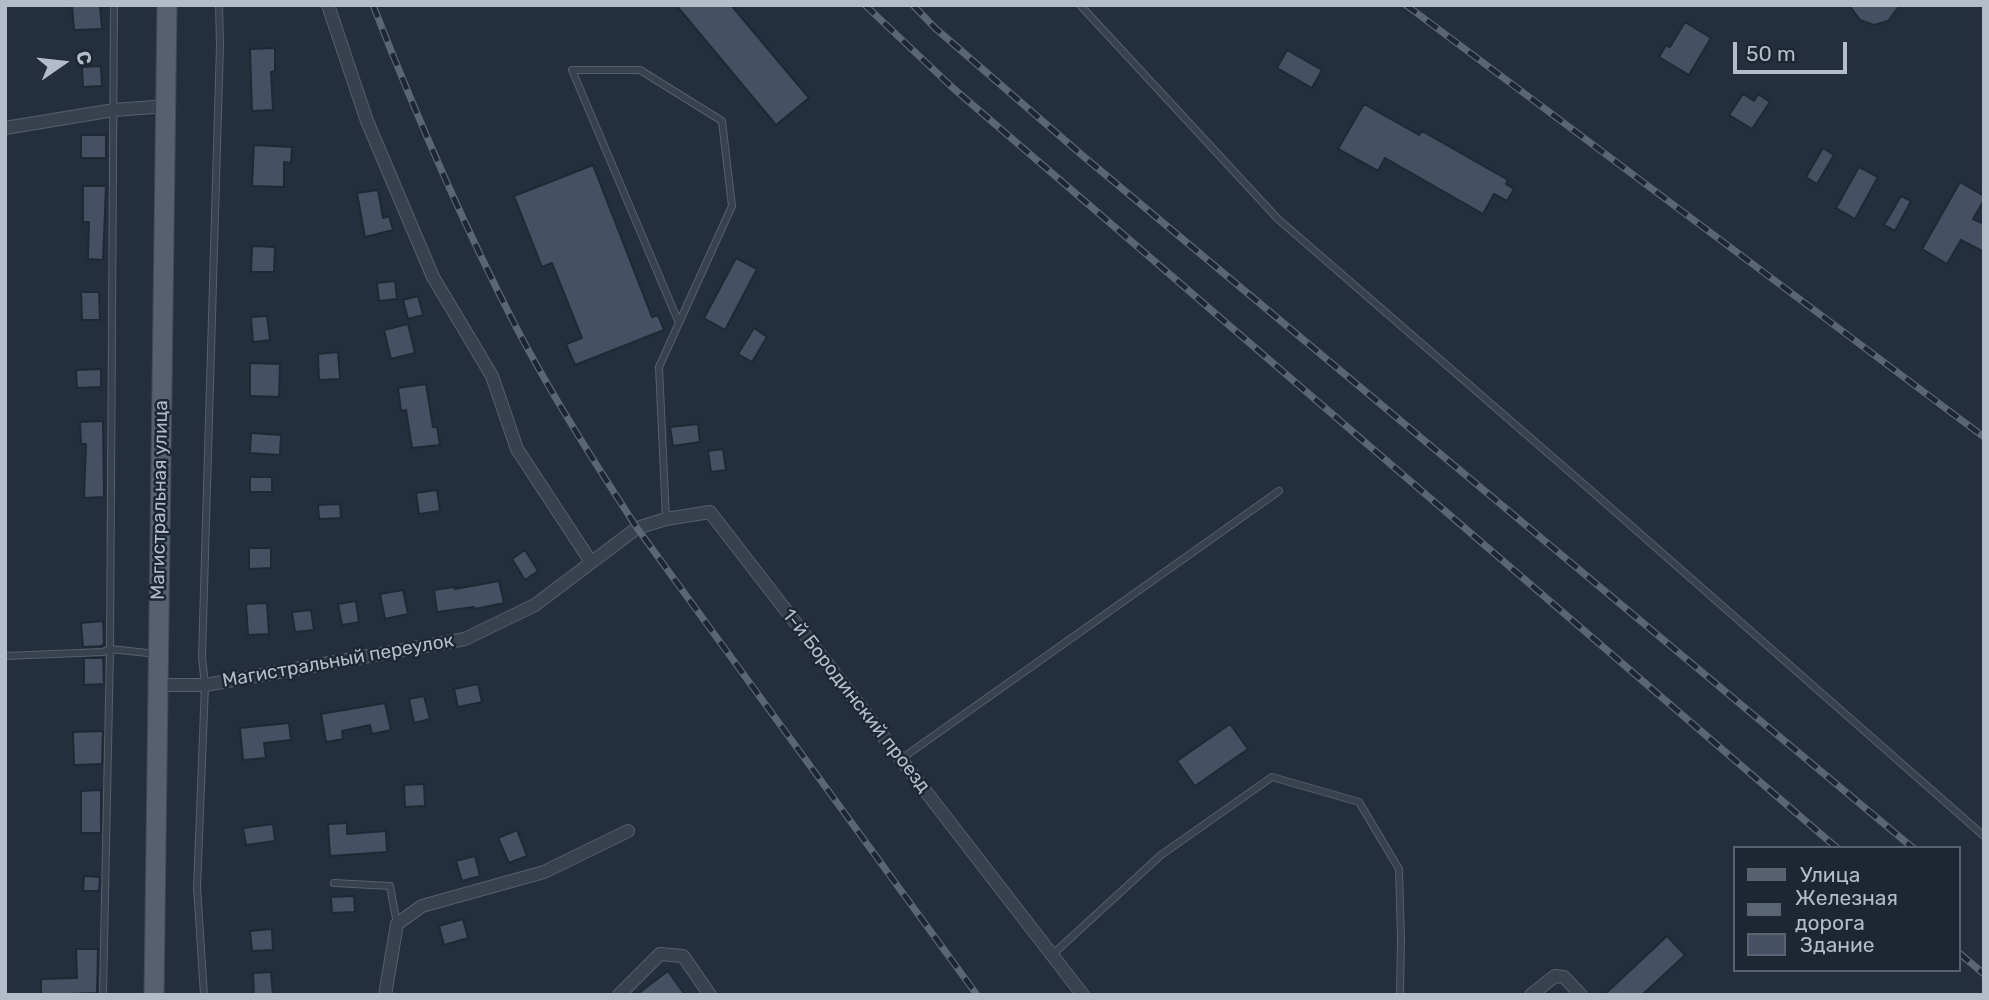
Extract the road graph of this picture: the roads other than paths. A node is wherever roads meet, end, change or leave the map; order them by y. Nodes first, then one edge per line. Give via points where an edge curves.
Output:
1 (114, 5) edge
2 (167, 5) edge
3 (219, 5) edge
4 (328, 5) edge
5 (1080, 5) edge
6 (167, 106) junction
7 (114, 110) junction
8 (5, 128) edge
9 (679, 323) junction
10 (1279, 491) dead end
11 (666, 519) junction
12 (592, 562) junction
13 (110, 649) junction
14 (157, 654) junction
15 (5, 656) edge
16 (157, 685) junction
17 (205, 685) junction
18 (901, 759) junction
19 (628, 831) dead end
20 (1984, 836) edge
21 (334, 883) dead end
22 (397, 923) junction
23 (1052, 955) junction
24 (103, 995) edge
25 (153, 995) edge
26 (204, 995) edge
27 (385, 995) edge
28 (619, 995) edge
29 (710, 995) edge
30 (1083, 995) edge
31 (1400, 995) edge
32 (1531, 995) edge
33 (1581, 995) edge

1 - 7 lane
2 - 6 main road, Магистральная улица
3 - 17 lane via 202,657
4 - 12 street via 367,121 433,276 492,376 517,449
5 - 20 lane via 1278,219
6 - 7 street
6 - 14 main road, Магистральная улица
7 - 8 street
7 - 13 lane
9 - 9 lane via 732,206 722,121 640,70 572,70
9 - 11 lane via 659,367
10 - 18 lane
11 - 12 street, 1-й Бородинский проезд via 629,533
11 - 18 street, 1-й Бородинский проезд via 710,512
12 - 17 street, Магистральный переулок via 535,605 465,639
13 - 14 lane
13 - 15 lane
13 - 24 lane
14 - 16 main road, Магистральная улица
16 - 17 street, Магистральный переулок
16 - 25 main road, Магистральная улица
17 - 26 lane via 197,888
18 - 23 street, 1-й Бородинский проезд
19 - 22 street via 544,872 422,906
21 - 22 lane via 390,886
22 - 27 street
23 - 30 street, 1-й Бородинский проезд
23 - 31 lane via 1161,855 1272,777 1359,802 1399,869
28 - 29 street via 660,954 682,957
32 - 33 street via 1555,976 1564,977

